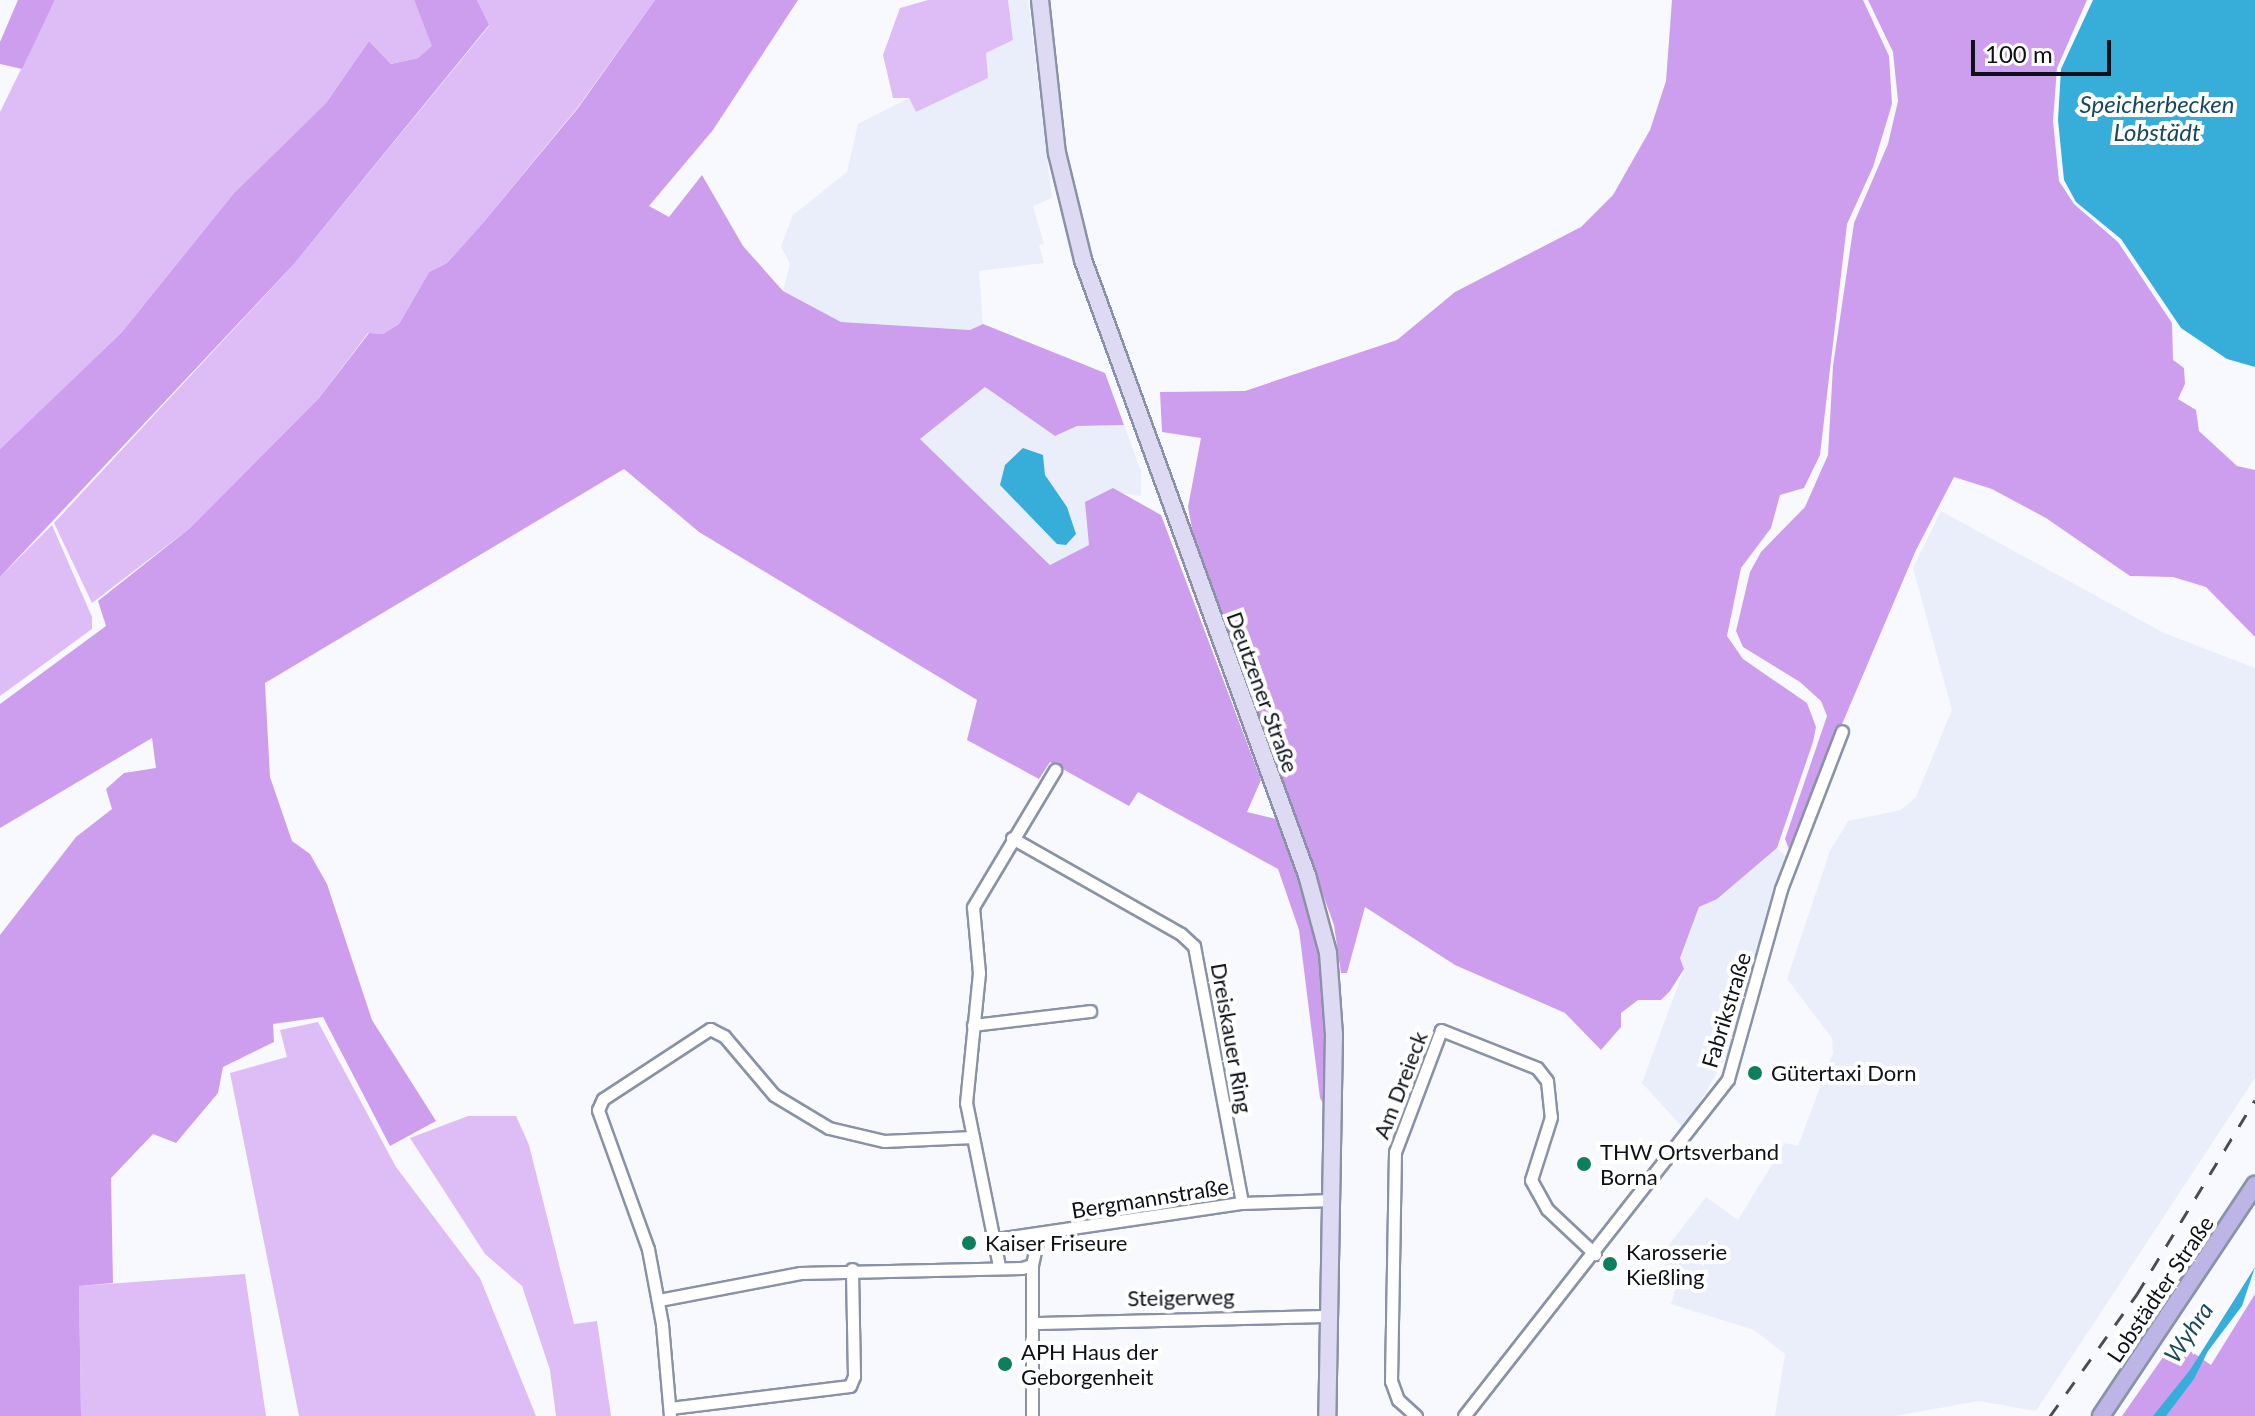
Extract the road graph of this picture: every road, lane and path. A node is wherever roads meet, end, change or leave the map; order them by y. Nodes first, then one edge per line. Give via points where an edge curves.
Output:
1 (1040, 0) edge
2 (1842, 731) dead end
3 (1055, 770) dead end
4 (1012, 838) junction
5 (1090, 1011) dead end
6 (973, 1025) junction
7 (973, 1137) junction
8 (2255, 1185) edge
9 (1332, 1200) junction
10 (1242, 1203) junction
11 (1038, 1236) junction
12 (990, 1240) junction
13 (1595, 1254) junction
14 (1032, 1265) junction
15 (999, 1266) junction
16 (852, 1269) junction
17 (659, 1300) junction
18 (1329, 1316) junction
19 (1034, 1323) junction
20 (670, 1412) edge
21 (1032, 1416) edge
22 (1327, 1416) edge
23 (1416, 1416) edge
24 (1464, 1416) edge
25 (2101, 1416) edge

1 - 9 main road, Deutzener Straße via 1057,153 1083,260 1324,931 1334,1008
2 - 13 street, Fabrikstraße via 1781,889 1728,1079
3 - 4 street
4 - 6 street via 973,907 979,973
4 - 10 street, Dreiskauer Ring via 1194,946
5 - 6 street
6 - 7 street via 965,1092
7 - 12 street
7 - 17 street via 884,1141 829,1128 767,1090 720,1033 702,1032 603,1099 598,1110 637,1211
8 - 25 main road, Lobstädter Straße
9 - 10 street, Bergmannstraße
9 - 18 main road, Deutzener Straße
10 - 11 street, Bergmannstraße
11 - 12 street, Bergmannstraße
11 - 14 street
12 - 15 street
13 - 23 street, Am Dreieck via 1547,1209 1531,1180 1551,1117 1547,1081 1537,1068 1441,1030 1395,1152 1391,1381 1398,1400
13 - 24 street, Fabrikstraße
14 - 15 street
14 - 19 street
15 - 16 street via 977,1271
16 - 17 street via 800,1273
16 - 20 street via 850,1386
17 - 20 street
18 - 19 street, Steigerweg
18 - 22 main road, Deutzener Straße
19 - 21 street

